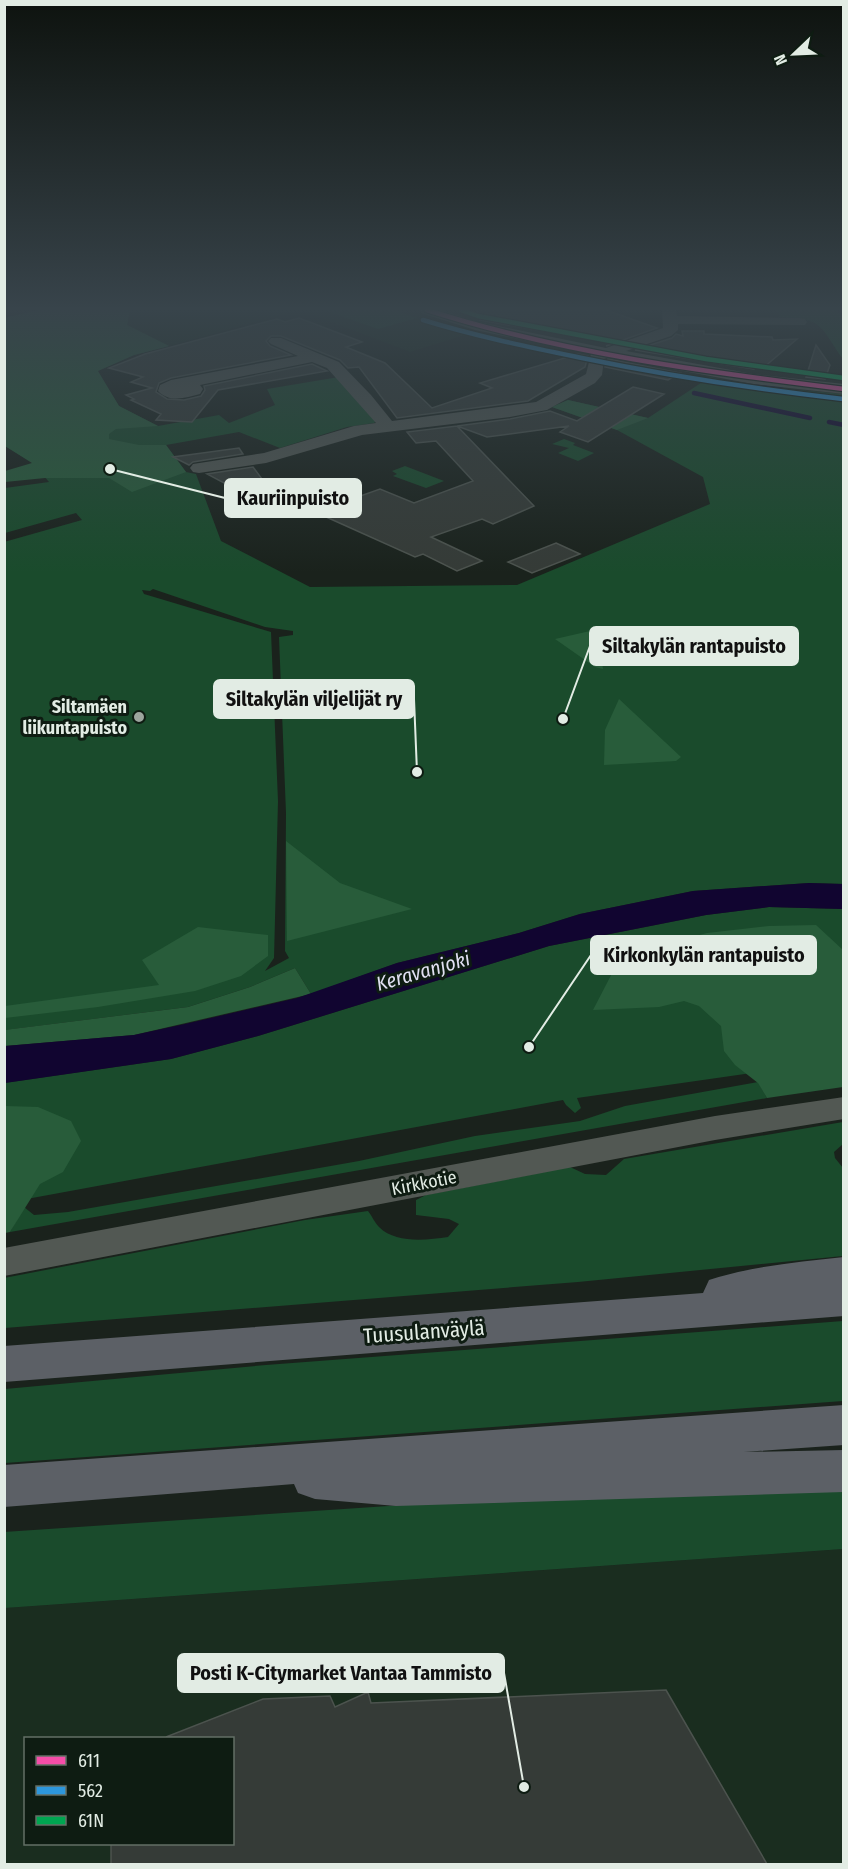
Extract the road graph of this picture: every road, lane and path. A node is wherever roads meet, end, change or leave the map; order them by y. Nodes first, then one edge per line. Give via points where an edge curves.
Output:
1 (364, 397) edge
2 (558, 397) edge
3 (388, 427) junction
4 (199, 468) dead end
5 (843, 1108) edge
6 (4, 1262) edge
7 (843, 1273) edge
8 (843, 1299) edge
9 (605, 1318) junction
10 (4, 1364) edge
11 (843, 1425) edge
12 (206, 1470) junction
13 (843, 1471) edge
14 (4, 1486) edge

1 - 3 street
2 - 3 street via 542,406 510,412
3 - 4 street via 346,433 266,458
5 - 6 street, Kirkkotie via 715,1128
7 - 9 highway via 770,1282
8 - 9 highway, Tuusulanväylä
9 - 10 highway, Tuusulanväylä
11 - 12 highway
12 - 13 highway via 396,1485
12 - 14 highway

